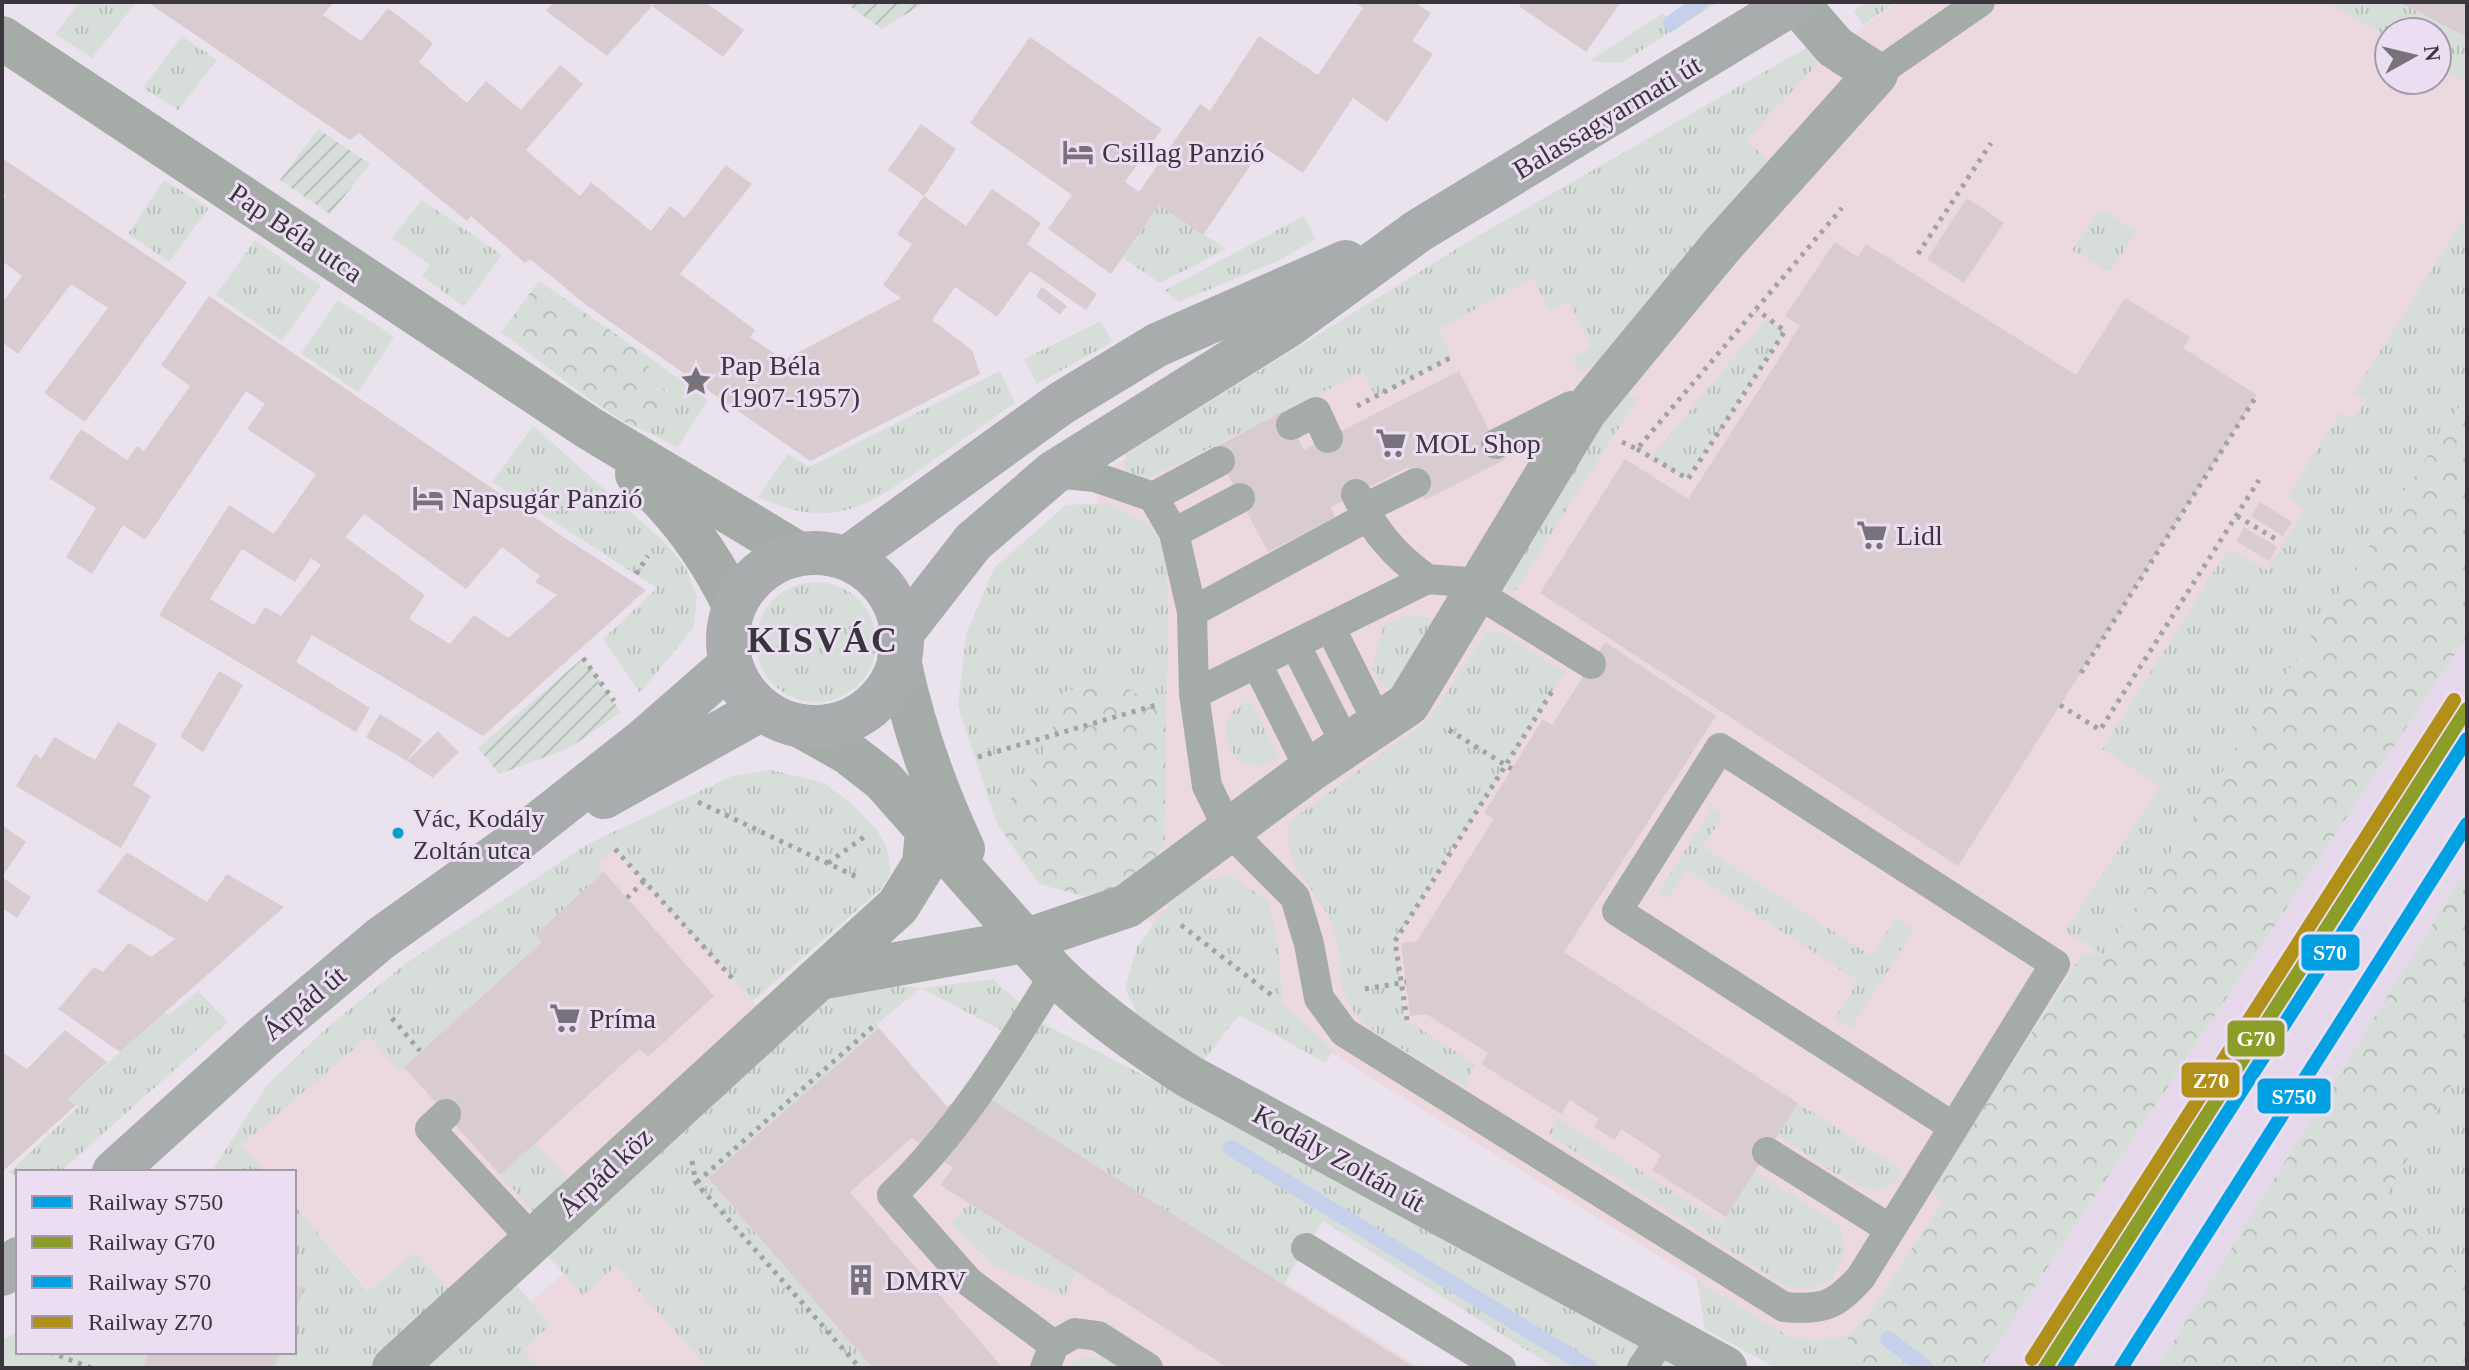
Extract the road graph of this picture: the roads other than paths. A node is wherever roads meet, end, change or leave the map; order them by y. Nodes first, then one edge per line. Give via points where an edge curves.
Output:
1 (1795, 2) edge
2 (1980, 2) edge
3 (2, 38) edge
4 (1876, 74) junction
5 (1418, 231) junction
6 (1578, 409) junction
7 (1291, 425) dead end
8 (589, 428) junction
9 (1325, 431) road end
10 (1496, 444) dead end
11 (1220, 461) dead end
12 (1053, 473) junction
13 (1416, 483) dead end
14 (1153, 497) junction
15 (1240, 498) dead end
16 (1362, 507) junction
17 (1174, 533) junction
18 (799, 554) junction
19 (847, 558) junction
20 (1427, 579) junction
21 (1478, 587) junction
22 (734, 605) junction
23 (1192, 612) junction
24 (1330, 627) junction
25 (1295, 644) junction
26 (900, 646) junction
27 (1583, 659) road end
28 (731, 664) junction
29 (1257, 664) junction
30 (1194, 694) junction
31 (781, 718) junction
32 (1377, 724) junction
33 (1310, 770) junction
34 (927, 831) junction
35 (1229, 831) junction
36 (506, 849) junction
37 (988, 902) junction
38 (1024, 941) junction
39 (1055, 974) junction
40 (819, 978) junction
41 (446, 1114) dead end
42 (1952, 1126) junction
43 (1767, 1152) dead end
44 (116, 1170) edge
45 (1890, 1229) junction
46 (532, 1239) junction
47 (1306, 1248) dead end
48 (1653, 1351) edge
49 (1050, 1357) edge
50 (394, 1368) edge
51 (1148, 1368) edge
52 (1501, 1368) edge
53 (1725, 1368) edge

1 - 4 street via 1835,47
1 - 5 main road, Balassagyarmati út
2 - 4 lane
3 - 8 street, Pap Béla utca
4 - 6 street
5 - 12 main road via 1289,325
5 - 19 main road via 1157,345 1060,404
6 - 10 lane
6 - 21 street
7 - 9 lane via 1316,412
8 - 18 street, Pap Béla utca
8 - 22 street, Pap Béla utca via 678,514
11 - 14 lane
12 - 14 lane via 1095,477
12 - 26 main road via 973,542
13 - 16 lane
14 - 17 lane
15 - 17 lane
16 - 20 lane via 1395,556
16 - 23 lane
17 - 23 lane
18 - 19 main road
18 - 22 main road via 768,566
19 - 26 main road via 885,588 897,609
20 - 21 lane
20 - 24 lane
21 - 27 lane
21 - 32 street
22 - 28 main road via 728,634
23 - 30 lane
24 - 25 lane
24 - 32 lane
25 - 29 lane
25 - 32 lane
26 - 31 main road via 889,686 848,720 821,727
26 - 37 street, Kodály Zoltán út via 913,724 935,788
28 - 31 main road via 738,681
28 - 36 main road
29 - 30 lane
29 - 33 lane
30 - 35 lane via 1207,786
31 - 34 street, Kodály Zoltán út via 847,752 883,780
31 - 36 main road
32 - 33 street
33 - 35 street
34 - 37 street, Kodály Zoltán út
34 - 40 street, Árpád köz via 924,864 898,906
35 - 38 street via 1127,906
35 - 45 lane via 1295,897 1319,998 1344,1032 1784,1307 1811,1309 1840,1301
36 - 44 main road, Árpád út via 380,939
37 - 38 street, Kodály Zoltán út
38 - 39 street, Kodály Zoltán út
38 - 40 street
39 - 48 street, Kodály Zoltán út via 1129,1037 1190,1077
39 - 49 lane via 980,1094 934,1154 892,1195 969,1282
40 - 46 street, Árpád köz
41 - 46 lane via 430,1129
42 - 42 lane via 2055,964 1720,748 1617,911
42 - 45 lane
43 - 45 lane
46 - 50 street, Árpád köz
47 - 52 lane
48 - 53 street, Kodály Zoltán út
49 - 51 lane via 1075,1333 1098,1336

